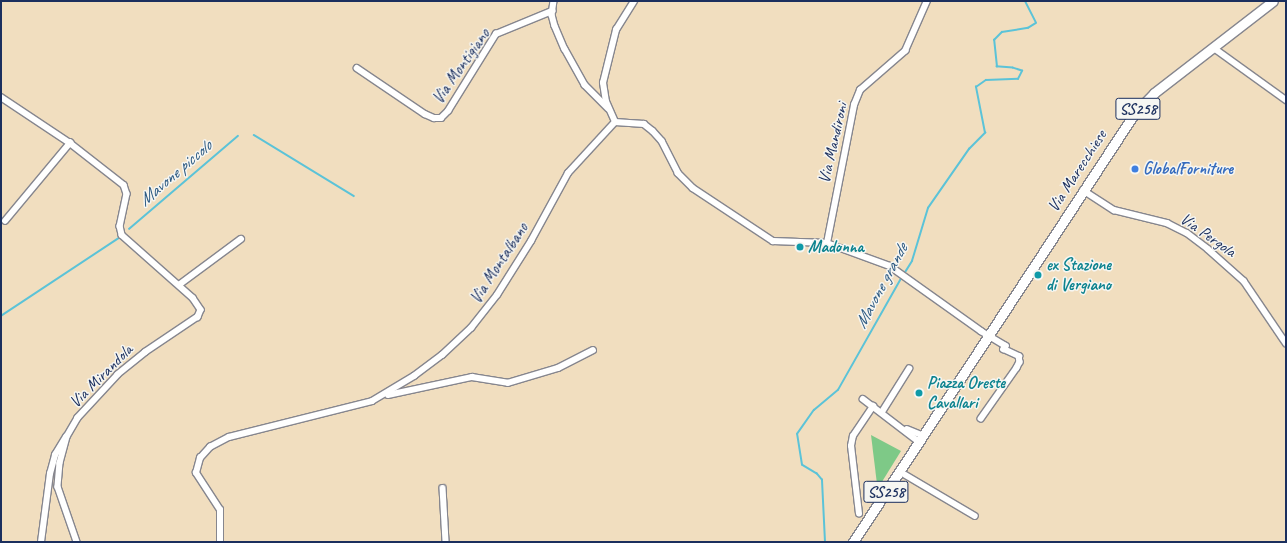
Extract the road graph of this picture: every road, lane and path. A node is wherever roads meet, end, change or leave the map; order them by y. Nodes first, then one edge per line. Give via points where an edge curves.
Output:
1 (554, 1) edge
2 (634, 1) edge
3 (927, 1) edge
4 (1273, 1) edge
5 (552, 11) junction
6 (1214, 48) junction
7 (356, 68) dead end
8 (1, 97) edge
9 (1286, 100) edge
10 (609, 109) junction
11 (615, 122) junction
12 (70, 143) junction
13 (1084, 190) junction
14 (5, 221) dead end
15 (242, 239) dead end
16 (827, 243) junction
17 (179, 285) junction
18 (988, 336) junction
19 (1286, 343) edge
20 (593, 350) dead end
21 (909, 369) dead end
22 (382, 397) junction
23 (863, 399) dead end
24 (873, 406) junction
25 (882, 412) junction
26 (981, 419) dead end
27 (67, 437) junction
28 (920, 438) junction
29 (899, 471) junction
30 (443, 488) dead end
31 (859, 514) dead end
32 (975, 516) dead end
33 (41, 542) edge
34 (77, 542) edge
35 (220, 542) edge
36 (446, 542) edge
37 (853, 542) edge

1 - 5 street
2 - 10 street via 616,30 603,83
3 - 16 street, Via Mandironi via 905,51 860,90 854,105
4 - 6 main road, Via Marecchiese / SS258
5 - 7 street, Via Montigiano via 496,34 448,112 441,118 425,114
5 - 10 street via 555,26 576,71 585,85
6 - 9 street
6 - 13 main road, Via Marecchiese / SS258 via 1144,102 1123,129
8 - 12 street, Via Mirandola
10 - 11 street
11 - 16 street via 644,124 662,141 678,173 693,188 773,241
11 - 22 street, Via Montalbano via 568,173 532,241 484,312 442,355
12 - 14 street
12 - 17 street, Via Mirandola via 124,185 127,194 120,226 122,235
13 - 18 main road, Via Marecchiese / SS258
13 - 19 street, Via Pergola via 1114,210 1167,223 1187,233 1244,281
15 - 17 street
16 - 18 street via 902,273
17 - 27 street, Via Mirandola via 199,306 198,317 146,352 118,375 78,418
18 - 26 street via 1006,346 1004,349 1019,356 1020,362
18 - 28 main road, Via Marecchiese / SS258
20 - 22 street, Via Montalbano via 558,368 508,383 472,377
21 - 25 street
22 - 35 street, Via Montalbano via 229,437 210,447 200,458 196,473 220,510
23 - 24 street
24 - 25 street
24 - 31 street via 853,436 851,446
25 - 28 street
27 - 33 street via 55,455 50,474
27 - 34 street, Via Mirandola via 60,463 58,486
28 - 29 main road, Via Marecchiese / SS258
29 - 32 street
29 - 37 main road, Via Marecchiese / SS258
30 - 36 street

